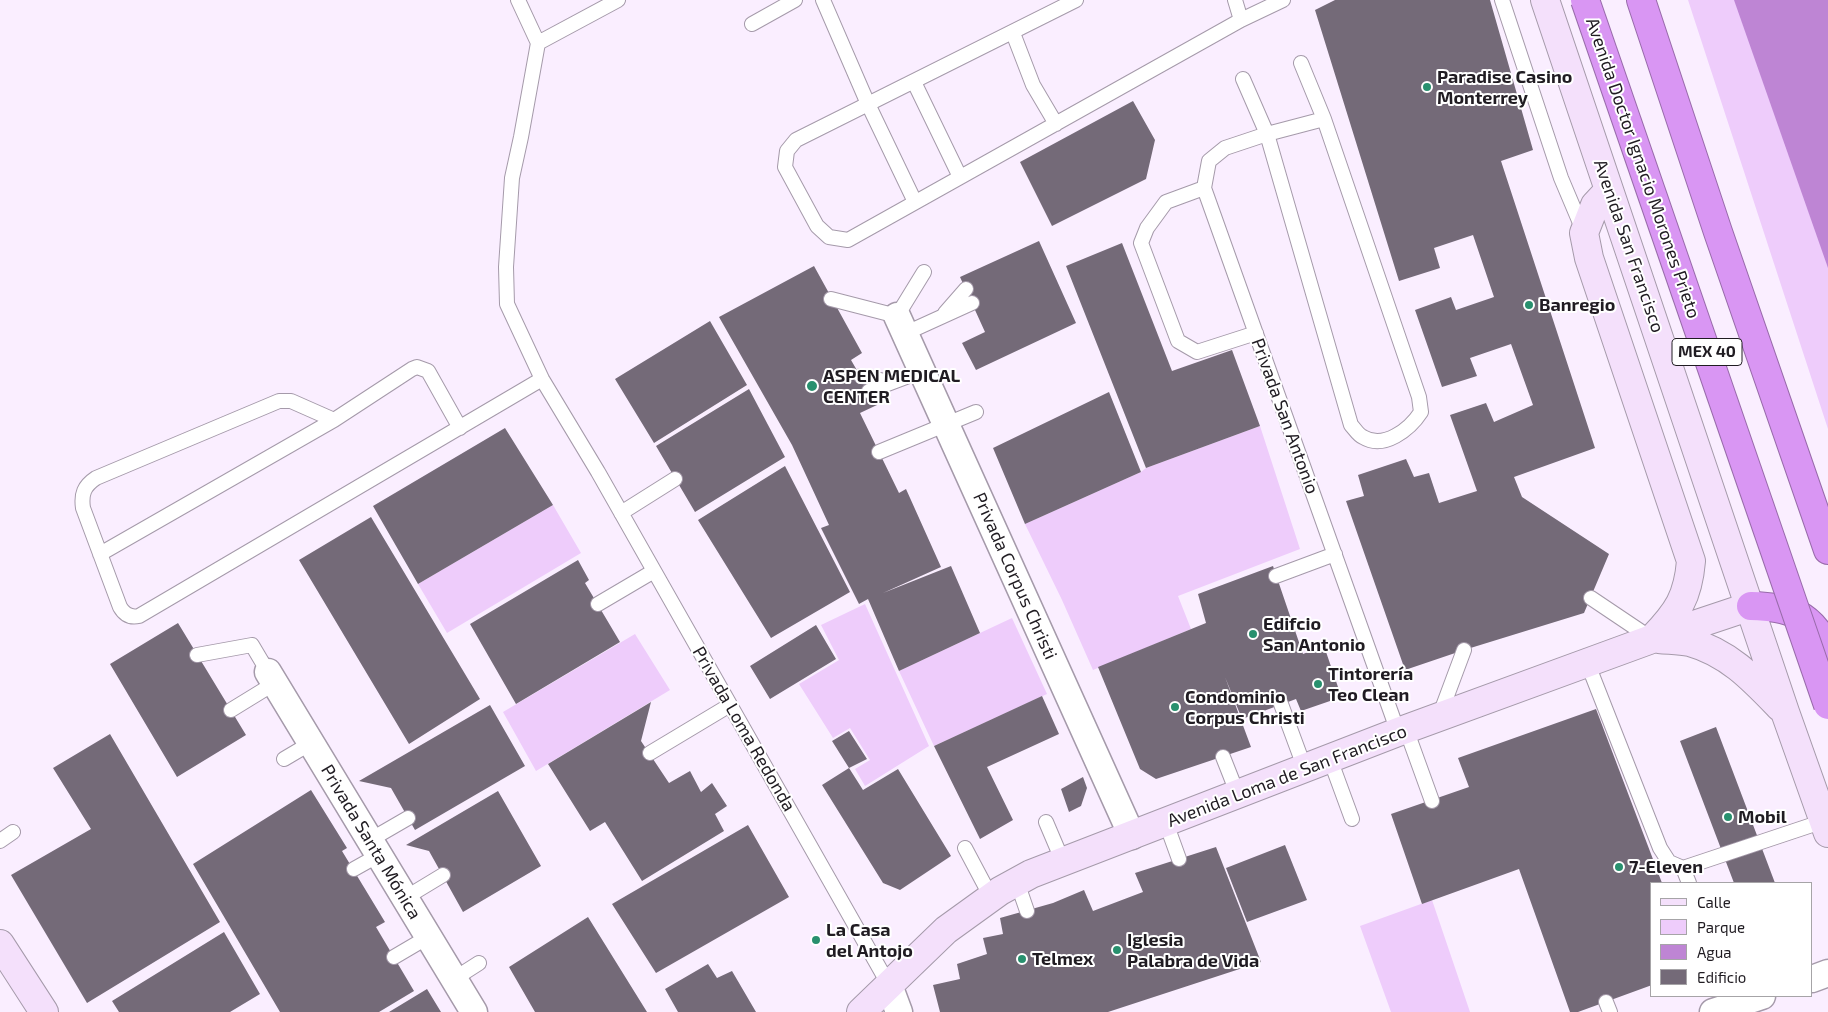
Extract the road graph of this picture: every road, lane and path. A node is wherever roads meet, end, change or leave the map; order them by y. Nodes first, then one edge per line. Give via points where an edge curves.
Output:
1 (518, 0) edge
2 (618, 0) edge
3 (795, 0) edge
4 (823, 0) edge
5 (1076, 0) edge
6 (1235, 0) edge
7 (1283, 0) edge
8 (1502, 0) edge
9 (1545, 0) edge
10 (1585, 0) edge
11 (1641, 0) edge
12 (1241, 20) junction
13 (752, 24) dead end
14 (1013, 32) junction
15 (538, 43) junction
16 (1301, 63) dead end
17 (1243, 79) dead end
18 (914, 82) junction
19 (868, 104) junction
20 (1324, 119) junction
21 (1056, 124) junction
22 (1267, 134) junction
23 (960, 177) junction
24 (1204, 188) junction
25 (1610, 190) junction
26 (916, 202) junction
27 (1584, 233) junction
28 (924, 272) dead end
29 (966, 289) dead end
30 (831, 298) dead end
31 (972, 303) dead end
32 (941, 317) junction
33 (901, 325) junction
34 (1256, 333) junction
35 (922, 372) junction
36 (861, 376) dead end
37 (542, 379) junction
38 (891, 382) junction
39 (869, 391) dead end
40 (976, 412) dead end
41 (334, 420) junction
42 (946, 424) junction
43 (460, 428) junction
44 (879, 452) dead end
45 (675, 479) dead end
46 (621, 512) junction
47 (1828, 550) edge
48 (100, 554) junction
49 (1335, 554) junction
50 (654, 571) junction
51 (1276, 576) dead end
52 (1590, 598) dead end
53 (598, 604) dead end
54 (1751, 606) junction
55 (1652, 639) junction
56 (1464, 650) dead end
57 (1828, 650) edge
58 (197, 655) dead end
59 (1587, 662) junction
60 (272, 677) junction
61 (1281, 704) dead end
62 (730, 705) junction
63 (1828, 705) edge
64 (231, 710) dead end
65 (1785, 712) junction
66 (1439, 717) junction
67 (1402, 730) junction
68 (311, 743) junction
69 (650, 753) dead end
70 (1223, 757) dead end
71 (284, 759) dead end
72 (1330, 759) junction
73 (1305, 769) junction
74 (1238, 795) junction
75 (1432, 801) dead end
76 (408, 818) dead end
77 (1352, 820) dead end
78 (1046, 822) dead end
79 (1166, 823) junction
80 (1826, 827) edge
81 (14, 832) dead end
82 (1132, 836) junction
83 (0, 841) edge
84 (374, 847) junction
85 (965, 848) dead end
86 (1179, 859) dead end
87 (1063, 862) junction
88 (1683, 868) junction
89 (354, 869) dead end
90 (443, 875) dead end
91 (1017, 882) junction
92 (1689, 882) edge
93 (991, 897) junction
94 (405, 898) junction
95 (1027, 911) dead end
96 (428, 937) junction
97 (0, 944) edge
98 (394, 957) dead end
99 (479, 963) dead end
100 (1828, 973) edge
101 (454, 979) junction
102 (1813, 979) edge
103 (890, 985) junction
104 (44, 1012) edge
105 (474, 1012) edge
106 (861, 1012) edge
107 (899, 1012) edge

1 - 15 lane
2 - 15 lane
3 - 13 lane
4 - 19 lane
5 - 14 lane
6 - 12 lane
7 - 12 lane
8 - 27 lane via 1561,178
9 - 25 street, Avenida San Francisco
10 - 63 highway, Avenida Doctor Ignacio Morones Prieto / MEX 40, bridge
11 - 47 highway, MEX 40
12 - 21 lane
14 - 18 lane
14 - 21 lane via 1033,85
15 - 37 lane, Privada Loma Redonda via 512,178 506,267 507,304
16 - 20 lane
17 - 22 lane
18 - 19 lane
18 - 23 lane
19 - 26 lane
19 - 26 lane via 796,140 787,151 785,167 817,226 829,237 848,240
20 - 22 lane
20 - 22 lane via 1419,397 1421,412 1413,424 1398,435 1376,441 1362,437 1351,425
21 - 23 lane
22 - 24 lane via 1225,148 1209,161
23 - 26 lane
24 - 34 lane, Privada San Antonio
24 - 34 lane via 1166,202 1147,228 1141,243 1178,341 1197,352
25 - 27 street via 1595,205
25 - 54 street, Avenida San Francisco
27 - 55 street via 1589,258 1691,561 1689,583 1680,605
28 - 33 lane
29 - 32 lane
30 - 33 lane
31 - 32 lane
32 - 33 lane
33 - 35 street, Privada Corpus Christi
34 - 49 lane, Privada San Antonio
35 - 38 lane
35 - 42 street, Privada Corpus Christi
36 - 38 lane
37 - 43 lane
37 - 46 lane, Privada Loma Redonda
38 - 39 lane
40 - 42 lane
41 - 43 lane via 418,367 428,371
41 - 48 lane
41 - 48 lane via 291,401 279,401 96,478 84,490 82,499
42 - 44 lane
42 - 82 street, Privada Corpus Christi
43 - 48 lane via 139,616 123,612
45 - 46 lane
46 - 50 lane, Privada Loma Redonda
49 - 51 lane
49 - 67 lane, Privada San Antonio
50 - 53 lane
50 - 62 lane, Privada Loma Redonda
52 - 55 lane
54 - 55 street, Avenida Loma de San Francisco
54 - 57 highway via 1777,607 1800,615 1822,636
54 - 65 street
55 - 59 street, Avenida Loma de San Francisco
55 - 65 street via 1688,642 1715,651 1748,674
56 - 66 lane
58 - 60 lane via 252,645
59 - 66 street, Avenida Loma de San Francisco
59 - 88 lane via 1660,848 1669,862
60 - 64 lane
60 - 68 street, Privada Santa Mónica
61 - 73 lane
62 - 69 lane
62 - 103 lane, Privada Loma Redonda
65 - 80 street
66 - 67 street, Avenida Loma de San Francisco
67 - 72 street, Avenida Loma de San Francisco
67 - 75 lane, Privada San Antonio
68 - 71 lane
68 - 84 street, Privada Santa Mónica
70 - 74 lane
72 - 73 street, Avenida Loma de San Francisco
72 - 77 lane
73 - 74 street, Avenida Loma de San Francisco
74 - 79 street, Avenida Loma de San Francisco
76 - 84 lane
78 - 87 lane
79 - 82 street, Avenida Loma de San Francisco
79 - 86 lane
80 - 88 lane
81 - 83 lane
82 - 87 street, Avenida Loma de San Francisco
84 - 89 lane
84 - 94 street, Privada Santa Mónica
85 - 93 lane
87 - 91 street, Avenida Loma de San Francisco
88 - 92 lane
90 - 94 lane
91 - 93 street, Avenida Loma de San Francisco
91 - 95 lane
93 - 103 street, Avenida Loma de San Francisco via 946,930
94 - 96 street, Privada Santa Mónica
96 - 98 lane
96 - 101 street, Privada Santa Mónica
97 - 104 street
99 - 101 lane
100 - 102 street
101 - 105 street, Privada Santa Mónica
103 - 106 street, Avenida Loma de San Francisco
103 - 107 street

